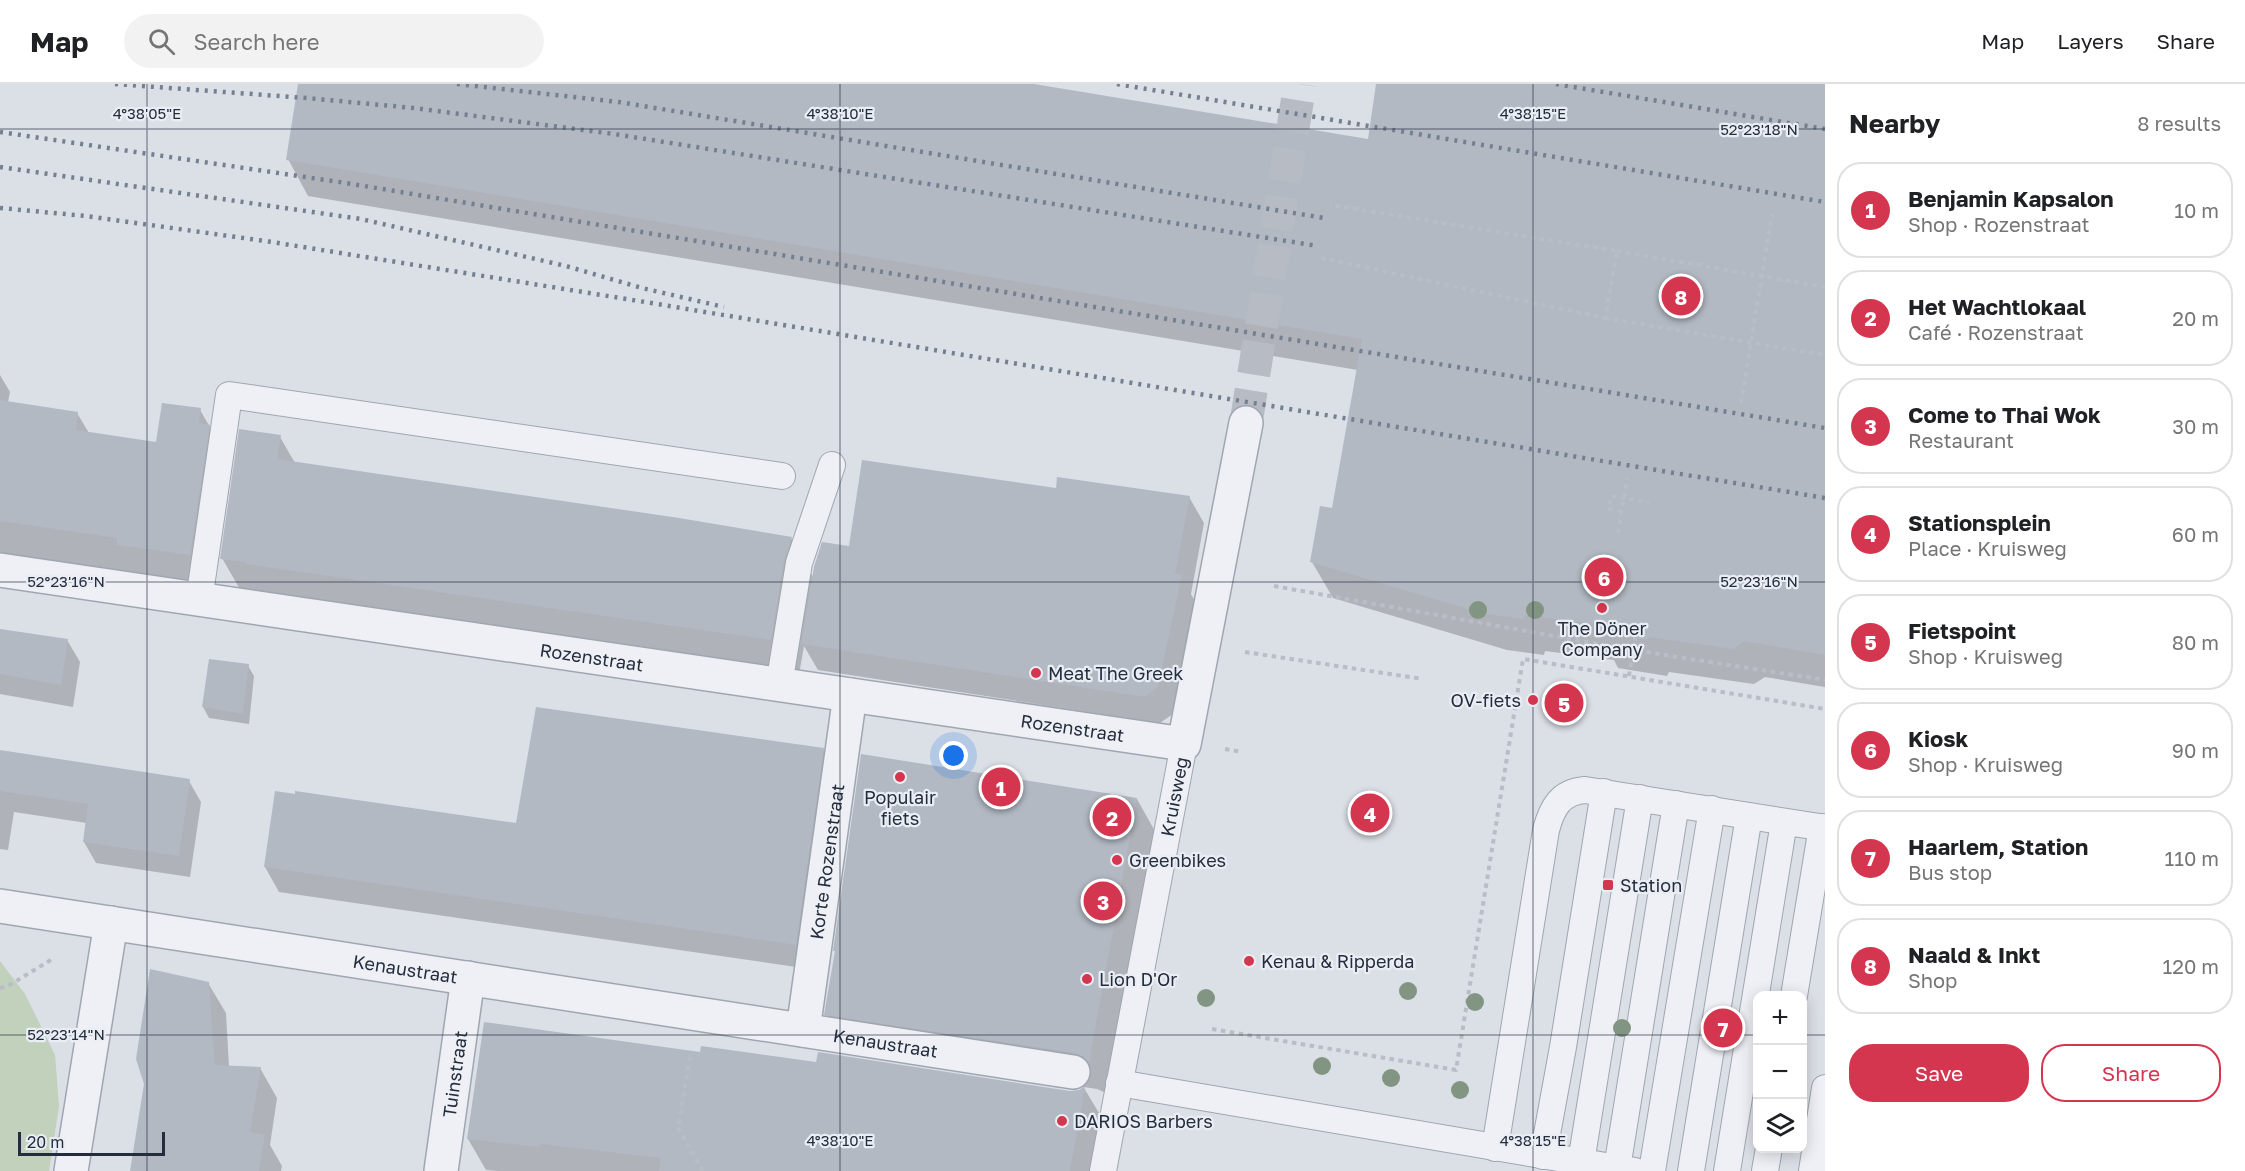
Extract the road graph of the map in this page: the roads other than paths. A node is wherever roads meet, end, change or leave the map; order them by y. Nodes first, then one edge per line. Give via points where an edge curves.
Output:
1 (1246, 423) tunnel mouth
2 (832, 465) dead end
3 (782, 476) dead end
4 (0, 570) edge
5 (199, 600) junction
6 (779, 685) junction
7 (850, 695) junction
8 (1184, 744) junction
9 (1604, 792) junction
10 (1640, 798) junction
11 (1676, 804) junction
12 (1712, 809) junction
13 (1749, 816) junction
14 (1784, 822) junction
15 (1824, 827) edge
16 (0, 906) edge
17 (111, 923) junction
18 (468, 978) junction
19 (1795, 991) edge
20 (803, 1030) junction
21 (1073, 1072) dead end
22 (1119, 1083) junction
23 (1825, 1088) edge
24 (1495, 1148) junction
25 (1768, 1153) edge
26 (1543, 1156) junction
27 (1581, 1162) junction
28 (1626, 1169) edge
29 (70, 1171) edge
30 (441, 1171) edge
31 (1103, 1171) edge
32 (1652, 1171) edge
33 (1691, 1171) edge
34 (1727, 1171) edge
35 (1766, 1171) edge
36 (1812, 1171) edge

1 - 8 street, Kruisweg
2 - 6 lane via 799,563
3 - 5 lane via 229,395
4 - 5 street, Rozenstraat
5 - 6 street, Rozenstraat
6 - 7 street, Rozenstraat
7 - 8 street, Rozenstraat
7 - 20 street, Korte Rozenstraat
8 - 22 lane, Kruisweg
9 - 10 lane
9 - 24 lane via 1571,793 1550,814
9 - 26 lane
10 - 11 lane
10 - 27 lane
11 - 12 lane
11 - 28 lane
12 - 13 lane
12 - 32 lane
13 - 14 lane
13 - 33 lane
14 - 15 lane
14 - 34 lane
15 - 19 lane
16 - 17 street, Kenaustraat
17 - 18 street, Kenaustraat
17 - 29 street
18 - 20 street, Kenaustraat
18 - 30 street, Tuinstraat
20 - 21 street, Kenaustraat
22 - 24 lane
22 - 31 lane, Kruisweg
23 - 36 lane
24 - 26 lane
25 - 35 lane
26 - 27 lane
27 - 28 lane

